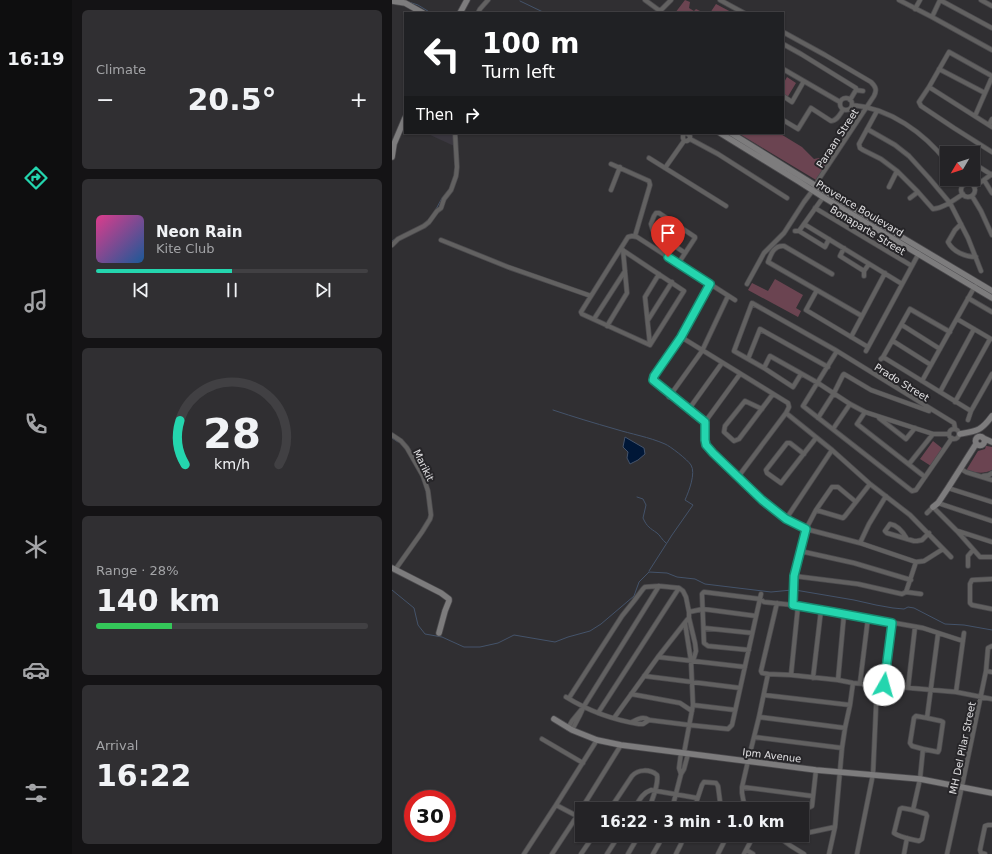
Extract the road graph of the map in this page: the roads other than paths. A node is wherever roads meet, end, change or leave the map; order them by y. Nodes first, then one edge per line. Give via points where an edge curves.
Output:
1 (467, 0) edge
2 (488, 0) edge
3 (645, 0) edge
4 (671, 0) edge
5 (720, 0) edge
6 (899, 0) edge
7 (920, 0) edge
8 (940, 0) edge
9 (981, 0) edge
10 (392, 1) edge
11 (906, 2) edge
12 (992, 6) edge
13 (915, 8) junction
14 (421, 12) edge
15 (461, 12) edge
16 (478, 12) edge
17 (742, 12) edge
18 (932, 17) junction
19 (992, 28) edge
20 (784, 33) edge
21 (784, 45) edge
22 (992, 50) edge
23 (939, 69) junction
24 (784, 70) edge
25 (992, 76) edge
26 (804, 81) junction
27 (929, 87) junction
28 (856, 90) junction
29 (863, 91) dead end
30 (985, 93) junction
31 (784, 97) edge
32 (850, 100) junction
33 (840, 102) junction
34 (852, 105) junction
35 (866, 107) junction
36 (843, 110) junction
37 (877, 110) junction
38 (975, 116) junction
39 (992, 119) edge
40 (404, 120) edge
41 (784, 121) edge
42 (990, 126) edge
43 (798, 129) junction
44 (867, 129) junction
45 (455, 134) edge
46 (684, 134) edge
47 (722, 134) edge
48 (733, 134) edge
49 (795, 134) dead end
50 (690, 139) junction
51 (684, 141) junction
52 (393, 144) edge
53 (992, 152) edge
54 (940, 153) edge
55 (392, 157) edge
56 (649, 158) dead end
57 (612, 164) dead end
58 (980, 167) edge
59 (620, 168) junction
60 (665, 168) junction
61 (897, 171) junction
62 (992, 175) edge
63 (984, 180) junction
64 (964, 186) edge
65 (974, 187) joint
66 (814, 188) junction
67 (889, 188) dead end
68 (611, 190) dead end
69 (918, 192) junction
70 (992, 193) edge
71 (825, 194) junction
72 (963, 194) junction
73 (972, 196) junction
74 (786, 198) dead end
75 (910, 198) dead end
76 (950, 203) junction
77 (726, 206) dead end
78 (815, 208) junction
79 (804, 224) junction
80 (961, 224) junction
81 (992, 234) edge
82 (635, 236) junction
83 (829, 239) junction
84 (441, 240) dead end
85 (392, 245) edge
86 (844, 248) junction
87 (622, 250) junction
88 (919, 251) junction
89 (685, 253) junction
90 (976, 257) junction
91 (678, 264) junction
92 (869, 264) junction
93 (912, 266) junction
94 (626, 271) junction
95 (981, 271) dead end
96 (885, 273) junction
97 (659, 274) junction
98 (832, 274) dead end
99 (672, 282) junction
100 (710, 284) junction
101 (747, 284) dead end
102 (902, 284) junction
103 (976, 284) junction
104 (817, 290) junction
105 (992, 291) edge
106 (591, 296) junction
107 (728, 296) junction
108 (968, 298) junction
109 (992, 298) edge
110 (735, 300) dead end
111 (992, 312) edge
112 (862, 316) junction
113 (594, 319) junction
114 (957, 319) junction
115 (648, 320) junction
116 (902, 324) junction
117 (607, 326) junction
118 (974, 329) junction
119 (950, 332) junction
120 (681, 337) junction
121 (851, 337) junction
122 (991, 339) edge
123 (893, 341) junction
124 (650, 345) junction
125 (940, 349) junction
126 (702, 351) junction
127 (837, 351) junction
128 (748, 359) junction
129 (722, 363) junction
130 (931, 365) junction
131 (828, 367) junction
132 (764, 368) junction
133 (740, 374) junction
134 (801, 374) junction
135 (992, 374) edge
136 (922, 381) junction
137 (818, 384) junction
138 (940, 392) junction
139 (773, 394) junction
140 (834, 394) junction
141 (670, 396) junction
142 (956, 402) junction
143 (850, 404) junction
144 (689, 409) junction
145 (762, 409) junction
146 (971, 411) junction
147 (786, 412) junction
148 (865, 412) junction
149 (937, 413) junction
150 (877, 416) junction
151 (818, 418) junction
152 (991, 419) edge
153 (968, 420) dead end
154 (705, 422) junction
155 (915, 428) junction
156 (955, 428) junction
157 (833, 429) junction
158 (933, 434) junction
159 (960, 434) junction
160 (392, 435) edge
161 (951, 436) junction
162 (979, 436) junction
163 (816, 438) junction
164 (992, 442) edge
165 (832, 450) junction
166 (804, 454) junction
167 (909, 464) junction
168 (961, 469) junction
169 (992, 473) edge
170 (981, 476) junction
171 (738, 477) junction
172 (925, 477) junction
173 (992, 480) edge
174 (870, 484) junction
175 (948, 488) junction
176 (886, 496) junction
177 (856, 502) junction
178 (992, 502) edge
179 (936, 505) junction
180 (816, 510) junction
181 (927, 513) dead end
182 (786, 519) junction
183 (992, 521) edge
184 (806, 529) junction
185 (957, 531) junction
186 (929, 533) junction
187 (907, 539) junction
188 (992, 542) edge
189 (860, 543) junction
190 (943, 549) junction
191 (973, 550) junction
192 (800, 551) junction
193 (951, 557) dead end
194 (992, 557) edge
195 (916, 562) junction
196 (968, 566) dead end
197 (394, 569) edge
198 (794, 576) junction
199 (992, 579) edge
200 (911, 580) junction
201 (659, 586) junction
202 (679, 588) junction
203 (906, 592) junction
204 (761, 594) dead end
205 (921, 594) dead end
206 (760, 599) junction
207 (777, 603) junction
208 (796, 606) junction
209 (703, 609) junction
210 (821, 610) junction
211 (992, 610) edge
212 (689, 612) junction
213 (844, 614) junction
214 (756, 616) junction
215 (689, 618) junction
216 (868, 618) junction
217 (685, 623) junction
218 (892, 623) junction
219 (914, 627) junction
220 (704, 628) junction
221 (439, 633) dead end
222 (752, 633) junction
223 (964, 633) dead end
224 (938, 634) junction
225 (963, 641) junction
226 (992, 646) edge
227 (748, 650) junction
228 (658, 657) junction
229 (692, 661) junction
230 (745, 667) junction
231 (986, 671) junction
232 (992, 672) edge
233 (768, 674) junction
234 (644, 676) junction
235 (791, 676) junction
236 (813, 678) junction
237 (838, 680) junction
238 (692, 682) junction
239 (853, 683) junction
240 (860, 683) junction
241 (877, 685) junction
242 (884, 685) junction
243 (740, 688) junction
244 (908, 688) junction
245 (931, 690) junction
246 (956, 692) junction
247 (631, 694) junction
248 (764, 695) junction
249 (980, 697) junction
250 (992, 700) edge
251 (693, 705) junction
252 (850, 705) junction
253 (583, 708) junction
254 (735, 710) junction
255 (692, 711) junction
256 (598, 713) junction
257 (759, 717) junction
258 (614, 718) junction
259 (927, 718) junction
260 (554, 719) dead end
261 (689, 725) junction
262 (845, 728) junction
263 (570, 729) junction
264 (754, 737) junction
265 (542, 739) dead end
266 (597, 740) junction
267 (621, 745) junction
268 (842, 748) junction
269 (923, 749) junction
270 (684, 753) junction
271 (748, 761) junction
272 (583, 763) junction
273 (816, 770) junction
274 (840, 772) junction
275 (873, 774) junction
276 (920, 778) junction
277 (962, 786) junction
278 (742, 787) junction
279 (655, 790) junction
280 (992, 793) edge
281 (676, 794) junction
282 (812, 796) junction
283 (697, 798) junction
284 (586, 802) edge
285 (615, 802) edge
286 (639, 802) edge
287 (651, 802) edge
288 (674, 802) edge
289 (696, 802) edge
290 (720, 802) edge
291 (744, 802) edge
292 (556, 805) junction
293 (809, 807) edge
294 (914, 810) junction
295 (575, 815) edge
296 (575, 819) edge
297 (992, 825) edge
298 (835, 827) junction
299 (809, 833) edge
300 (907, 838) junction
301 (589, 842) edge
302 (615, 842) edge
303 (635, 842) edge
304 (660, 842) edge
305 (682, 842) edge
306 (724, 842) edge
307 (750, 842) edge
308 (786, 842) edge
309 (745, 852) edge
310 (524, 854) edge
311 (552, 854) edge
312 (581, 854) edge
313 (607, 854) edge
314 (628, 854) edge
315 (653, 854) edge
316 (676, 854) edge
317 (718, 854) edge
318 (753, 854) edge
319 (804, 854) edge
320 (829, 854) edge
321 (857, 854) edge
322 (904, 854) edge
323 (947, 854) edge
324 (985, 854) edge

1 - 15 street
2 - 16 street
3 - 4 street via 660,11
5 - 17 street
6 - 11 street
7 - 13 street
8 - 18 street
8 - 19 street
9 - 12 street
10 - 14 street via 405,3
11 - 13 street
13 - 18 street
18 - 22 street
20 - 35 street, Paraan Street via 871,82 875,87 875,93
21 - 28 street
23 - 25 street via 949,52
23 - 27 street
23 - 30 street
24 - 26 street
25 - 30 street
26 - 31 street via 792,102
26 - 33 street
27 - 38 street
27 - 53 street via 920,104
28 - 29 street
28 - 32 street
30 - 38 street
32 - 33 street via 844,99
32 - 34 street
33 - 36 street
34 - 35 street
34 - 36 street via 850,109
35 - 37 street
35 - 66 street, Paraan Street
36 - 43 street via 834,121 831,121 809,107
37 - 44 street
37 - 54 street via 888,111
38 - 42 street
39 - 42 street
40 - 52 street
41 - 43 street
43 - 49 street
44 - 61 street via 859,144 860,148 882,159
44 - 76 street via 895,144 909,156
45 - 85 street via 456,176 441,208 424,226
46 - 50 street via 689,135
46 - 51 street
47 - 66 street, Provence Boulevard
48 - 66 street, Provence Boulevard
50 - 51 street
50 - 74 street
51 - 60 street
52 - 55 street
56 - 60 street
57 - 59 street
58 - 62 street
59 - 68 street
59 - 82 street via 649,180 650,183
60 - 77 street
61 - 67 street
61 - 69 street
62 - 63 street
63 - 65 street
63 - 70 street
64 - 72 street
65 - 73 street via 975,192
66 - 71 street, Provence Boulevard
66 - 101 street, Paraan Street via 784,233 764,253
69 - 75 street
69 - 76 street via 933,209
71 - 78 street
71 - 88 street, Provence Boulevard
72 - 73 street via 966,197
72 - 76 street
73 - 81 street
76 - 80 street
78 - 79 street
78 - 93 street, Bonaparte Street
79 - 83 street
79 - 83 street via 797,231 824,249
80 - 90 street
80 - 90 street via 948,242 951,248 960,253
82 - 87 street via 628,238
82 - 91 street
83 - 86 street
84 - 106 street
86 - 92 street
86 - 92 street via 840,256 864,273
87 - 94 street
87 - 97 street
87 - 106 street
88 - 93 street
88 - 103 street, Provence Boulevard
89 - 89 street via 653,231 651,224 656,213 660,213 695,236
89 - 91 street
90 - 95 street
91 - 100 street
92 - 96 street
93 - 102 street
94 - 113 street
94 - 117 street via 628,293
96 - 102 street
96 - 112 street
97 - 99 street
97 - 115 street via 645,297
98 - 104 street via 787,248 775,248 768,262
99 - 115 street
99 - 124 street via 684,291
100 - 107 street
100 - 120 street
102 - 121 street via 867,349
103 - 105 street, Provence Boulevard
103 - 108 street
103 - 109 street, Provence Boulevard
104 - 112 street
104 - 121 street via 806,310
106 - 113 street via 581,312
107 - 110 street
107 - 126 street
108 - 111 street
108 - 114 street
112 - 121 street
113 - 117 street
114 - 118 street
114 - 119 street
115 - 124 street
116 - 119 street via 910,309
116 - 123 street
116 - 125 street
117 - 124 street
118 - 122 street
118 - 138 street
119 - 125 street
120 - 126 street
120 - 141 street via 653,378
122 - 142 street
123 - 130 street
123 - 136 street via 882,358
125 - 130 street
126 - 129 street
126 - 141 street
127 - 128 street, Prado Street via 752,303 734,351
127 - 131 street
127 - 149 street, Prado Street
128 - 131 street via 760,329
128 - 132 street
129 - 133 street
129 - 144 street
130 - 136 street
131 - 137 street
132 - 134 street via 770,356
132 - 134 street via 793,387
133 - 139 street
133 - 154 street
134 - 137 street
135 - 146 street
136 - 138 street
137 - 140 street
137 - 151 street via 803,406
138 - 142 street
139 - 145 street
139 - 147 street via 788,403
140 - 143 street
140 - 149 street via 845,374 872,390
140 - 151 street
141 - 144 street
142 - 146 street
143 - 148 street
143 - 157 street
144 - 154 street
145 - 145 street via 739,440 734,441 724,432 725,426 745,401
146 - 153 street
147 - 163 street
147 - 171 street
148 - 150 street
148 - 167 street via 857,424
149 - 156 street, Prado Street via 954,423
150 - 155 street
150 - 155 street via 906,439
151 - 157 street
152 - 162 street
154 - 171 street via 706,445
155 - 158 street
156 - 159 street
156 - 161 street via 952,429
157 - 172 street via 912,491 916,490
158 - 161 street
158 - 167 street
159 - 161 street via 957,438
159 - 162 street
160 - 197 street, Marikit via 407,448 423,476 428,491 430,515 422,532
161 - 172 street
162 - 164 street
162 - 168 street via 984,441 982,445 976,444
163 - 165 street
163 - 166 street
165 - 174 street
165 - 182 street
166 - 166 street via 781,484 767,473 766,470 787,443
167 - 172 street
168 - 170 street
168 - 175 street
169 - 170 street
170 - 173 street
171 - 182 street
174 - 176 street
174 - 177 street
175 - 178 street
175 - 179 street
176 - 186 street
176 - 189 street
177 - 180 street via 843,518
177 - 180 street via 835,486
179 - 181 street
179 - 183 street
179 - 185 street
180 - 184 street
182 - 184 street
184 - 189 street
184 - 192 street
185 - 188 street
185 - 191 street
186 - 187 street via 922,540
186 - 190 street
187 - 187 street via 902,531 892,524 885,531 887,534
189 - 195 street
190 - 193 street
190 - 195 street via 924,561
191 - 194 street via 982,558
191 - 196 street via 968,556
192 - 198 street
192 - 200 street via 854,563
195 - 200 street
197 - 221 street via 449,599
198 - 203 street via 858,584 902,594
198 - 208 street
199 - 211 street via 972,580 970,584 970,603
200 - 203 street
201 - 202 street
201 - 253 street
201 - 253 street via 643,588 567,697
202 - 212 street via 686,597
202 - 256 street
203 - 205 street
204 - 206 street
206 - 207 street via 764,602
206 - 209 street via 704,592
206 - 214 street
207 - 208 street
207 - 233 street via 761,671
208 - 210 street
208 - 235 street
209 - 212 street
209 - 214 street
209 - 220 street
210 - 213 street
210 - 236 street
212 - 215 street
213 - 216 street
213 - 237 street
214 - 222 street
215 - 217 street
215 - 229 street via 696,651
216 - 218 street
216 - 240 street
217 - 228 street
217 - 229 street
218 - 219 street
218 - 242 street
219 - 224 street
219 - 244 street
220 - 222 street
220 - 227 street via 706,645
222 - 227 street
223 - 225 street
224 - 225 street
224 - 245 street
225 - 246 street
226 - 231 street, MH Del Pilar Street via 988,648
227 - 230 street
228 - 229 street
228 - 234 street
229 - 230 street
229 - 238 street
230 - 243 street
231 - 232 street
231 - 249 street, MH Del Pilar Street
233 - 235 street
233 - 248 street
234 - 238 street
234 - 247 street
235 - 236 street
236 - 237 street
237 - 239 street
238 - 243 street
238 - 251 street
239 - 240 street
239 - 252 street
240 - 241 street
241 - 242 street
241 - 275 street
242 - 244 street
243 - 254 street
244 - 245 street
245 - 246 street
245 - 259 street
246 - 249 street
247 - 255 street via 680,703
247 - 258 street
248 - 252 street
248 - 257 street
249 - 250 street
249 - 277 street, MH Del Pilar Street
251 - 254 street
251 - 255 street
252 - 262 street
253 - 256 street
253 - 263 street via 572,721
254 - 261 street via 732,725 728,729
255 - 261 street
256 - 258 street
257 - 262 street
257 - 264 street
258 - 261 street via 639,724 649,720
259 - 269 street via 914,718 910,743
259 - 269 street via 943,722 938,752
260 - 263 street, Ipm Avenue
261 - 270 street
262 - 268 street
263 - 266 street, Ipm Avenue
264 - 268 street
264 - 271 street
265 - 272 street
266 - 267 street, Ipm Avenue
266 - 272 street
267 - 270 street, Ipm Avenue
267 - 284 street
268 - 274 street
269 - 276 street
270 - 271 street, Ipm Avenue
270 - 281 street via 679,768 681,774
271 - 273 street, Ipm Avenue
271 - 278 street
272 - 292 street
273 - 274 street, Ipm Avenue
273 - 282 street
274 - 275 street, Ipm Avenue
274 - 298 street
275 - 276 street, Ipm Avenue
275 - 321 street
276 - 277 street, Ipm Avenue
276 - 294 street
277 - 280 street, Ipm Avenue
277 - 323 street, MH Del Pilar Street
278 - 282 street
278 - 291 street
279 - 281 street
279 - 285 street via 658,777 656,773 636,772
279 - 286 street via 645,793
279 - 287 street
281 - 283 street
281 - 288 street
282 - 293 street via 812,806
283 - 289 street
283 - 290 street via 704,782 716,783
292 - 295 street
292 - 310 street
294 - 300 street via 900,809 894,833
294 - 300 street via 927,816 922,839 920,841
296 - 311 street
297 - 324 street via 985,826 980,850
298 - 299 street
298 - 320 street
300 - 322 street
301 - 312 street
302 - 313 street
303 - 314 street
304 - 315 street
305 - 316 street
306 - 317 street
307 - 309 street
308 - 319 street
309 - 318 street

